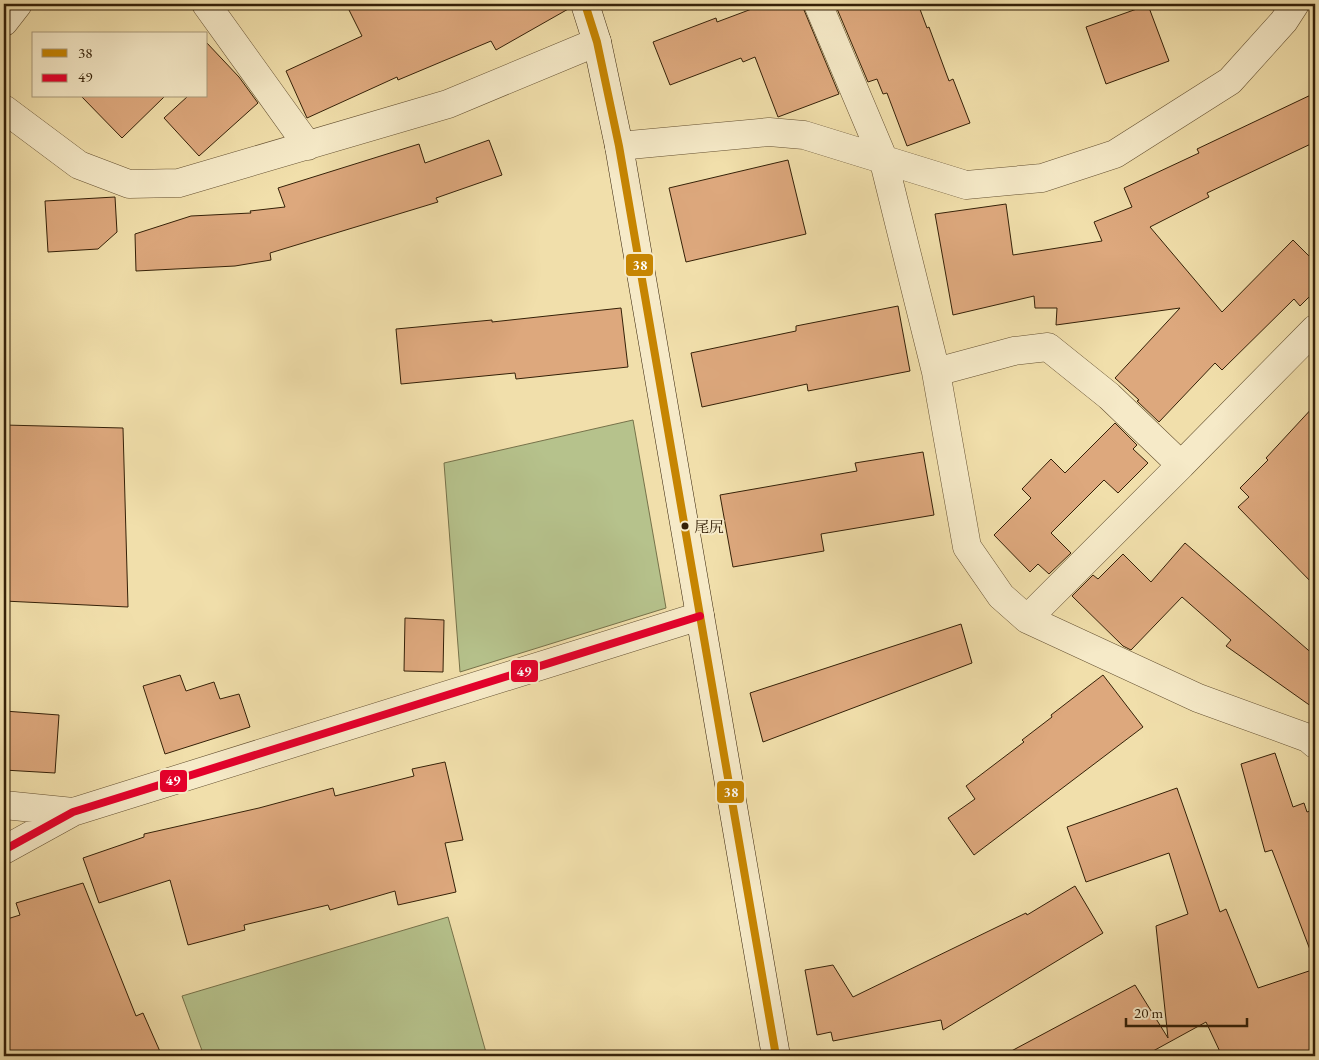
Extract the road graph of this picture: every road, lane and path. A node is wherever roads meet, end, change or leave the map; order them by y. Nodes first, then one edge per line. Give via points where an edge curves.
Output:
1 (18, 4) edge
2 (206, 4) edge
3 (585, 4) edge
4 (818, 4) edge
5 (1295, 4) edge
6 (4, 22) edge
7 (597, 42) junction
8 (4, 109) edge
9 (308, 146) junction
10 (619, 146) junction
11 (883, 158) junction
12 (1315, 329) edge
13 (936, 372) junction
14 (1181, 465) junction
15 (700, 616) junction
16 (1027, 619) junction
17 (1313, 737) edge
18 (4, 805) edge
19 (73, 812) junction
20 (4, 850) edge
21 (776, 1056) edge

1 - 6 street
2 - 9 street
3 - 7 street
4 - 11 street
5 - 11 street via 1284,21 1230,81 1114,154 1042,178 966,185
7 - 9 street via 448,104
7 - 10 street
8 - 9 street via 79,166 129,184 180,183
10 - 11 street via 769,132 804,135
10 - 15 street
11 - 13 street
12 - 14 street
13 - 14 street via 1014,351 1048,347 1110,396
13 - 16 street via 968,547 1001,596
14 - 16 street
15 - 19 street
15 - 21 street
16 - 17 street via 1198,698
18 - 19 street
19 - 20 street

